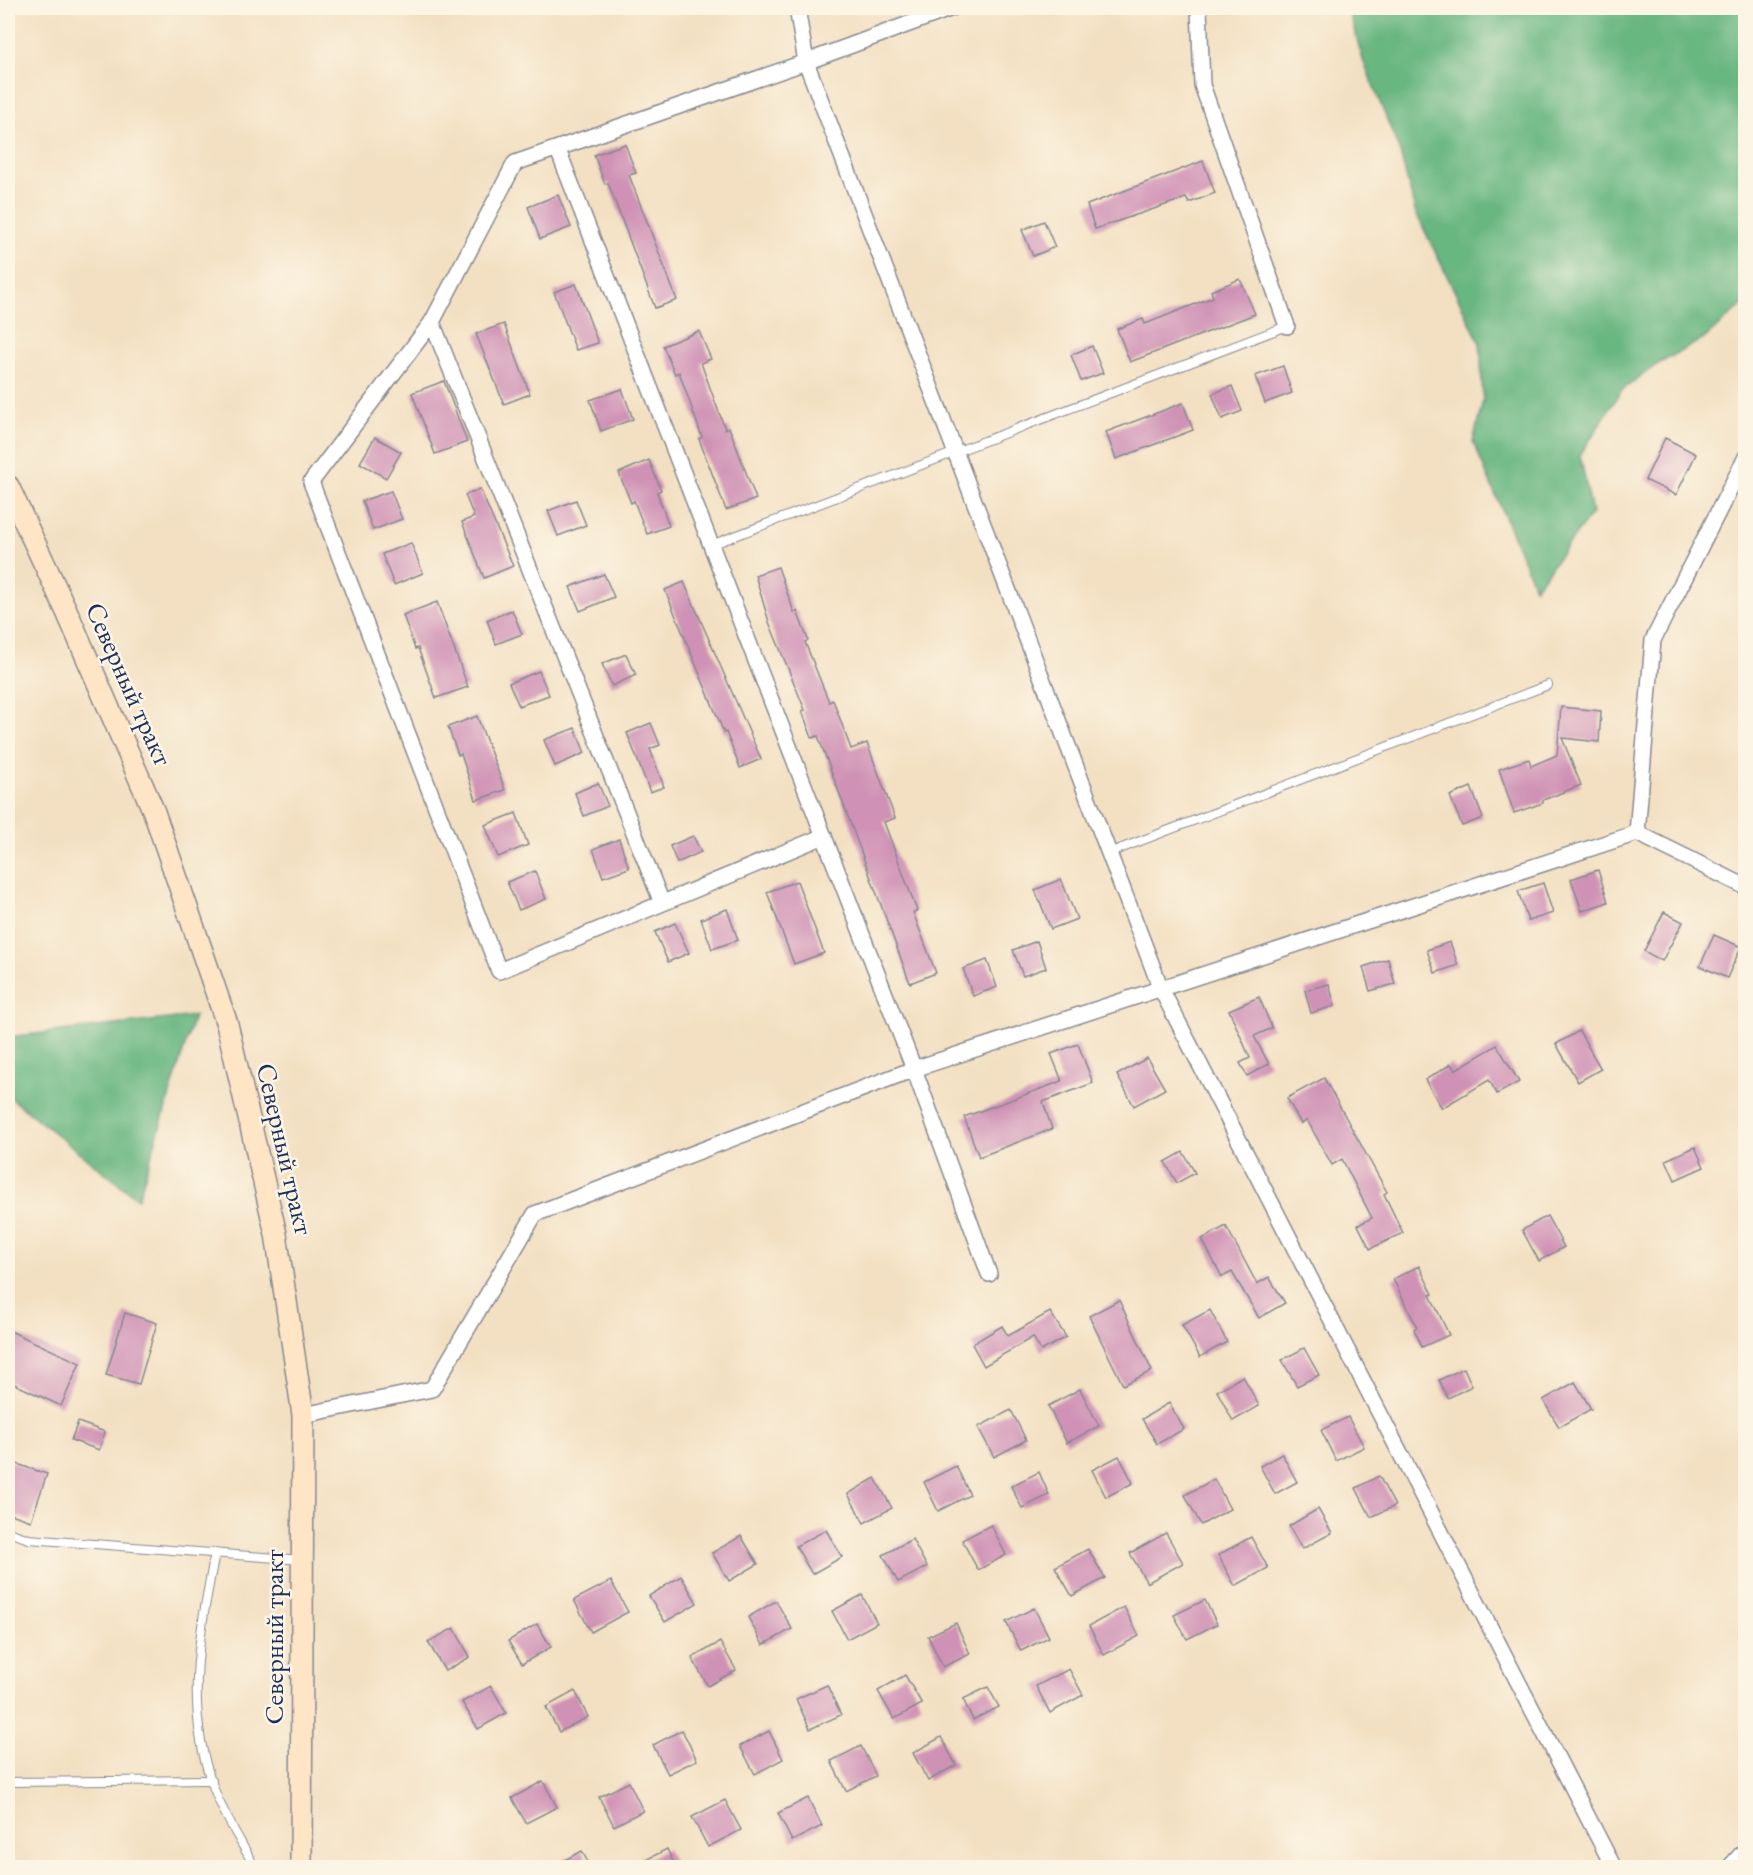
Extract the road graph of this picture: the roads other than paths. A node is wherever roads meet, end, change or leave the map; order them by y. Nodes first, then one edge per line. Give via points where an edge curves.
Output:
1 (797, 8) edge
2 (952, 8) edge
3 (1199, 8) edge
4 (806, 62) junction
5 (558, 150) junction
6 (432, 321) junction
7 (1287, 326) joint
8 (956, 452) junction
9 (1746, 457) edge
10 (8, 486) edge
11 (711, 545) junction
12 (1548, 685) dead end
13 (1637, 833) junction
14 (824, 836) junction
15 (1109, 853) junction
16 (1746, 887) edge
17 (662, 903) junction
18 (1161, 988) junction
19 (914, 1069) junction
20 (989, 1274) dead end
21 (303, 1415) junction
22 (8, 1532) edge
23 (215, 1553) junction
24 (303, 1560) junction
25 (212, 1780) junction
26 (8, 1782) edge
27 (1746, 1848) edge
28 (255, 1868) edge
29 (301, 1868) edge
30 (1614, 1868) edge
31 (1729, 1868) edge

1 - 4 street
2 - 4 street
3 - 7 street via 1202,85
4 - 5 street
4 - 8 street
5 - 6 street via 515,163
5 - 11 street
6 - 17 street
6 - 17 street via 311,482 499,971
7 - 8 lane
8 - 11 lane
8 - 15 street
9 - 13 street via 1653,640
10 - 21 main road, Северный тракт via 154,812 227,1024 276,1234
11 - 14 street
12 - 15 lane
13 - 16 street
13 - 18 street
14 - 17 street
14 - 19 street
15 - 18 street
18 - 19 street
18 - 30 street
19 - 20 street
19 - 21 street via 535,1214 432,1389
21 - 24 main road, Северный тракт
22 - 23 lane via 29,1539
23 - 24 lane
23 - 25 lane via 197,1644 196,1726
24 - 29 main road, Северный тракт
25 - 26 lane
25 - 28 lane
27 - 31 street

